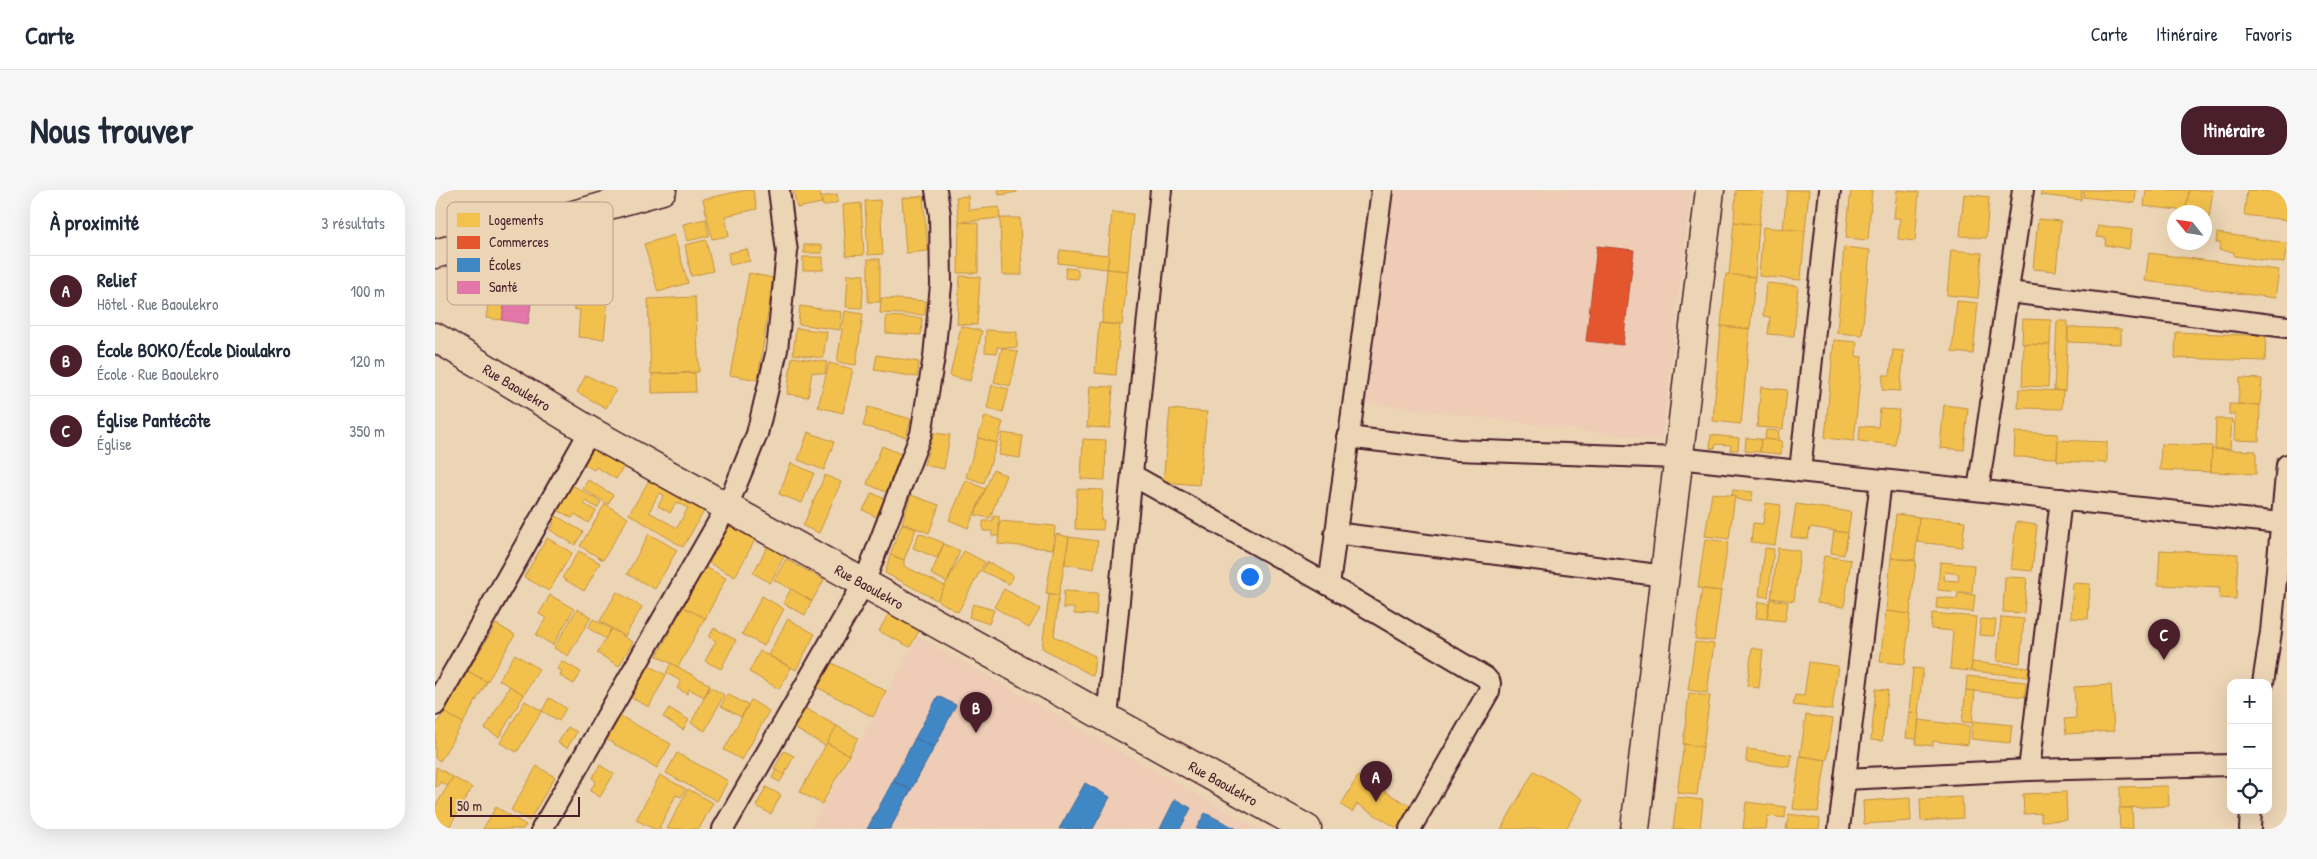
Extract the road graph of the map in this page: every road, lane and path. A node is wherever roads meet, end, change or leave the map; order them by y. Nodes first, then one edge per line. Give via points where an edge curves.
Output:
1 (662, 190) edge
2 (779, 190) edge
3 (936, 190) edge
4 (1161, 190) edge
5 (1382, 190) edge
6 (1711, 190) edge
7 (1830, 190) edge
8 (2023, 190) edge
9 (627, 194) edge
10 (601, 202) edge
11 (447, 250) edge
12 (435, 254) edge
13 (2009, 292) junction
14 (2287, 326) edge
15 (435, 337) edge
16 (589, 431) junction
17 (1347, 437) junction
18 (1678, 458) junction
19 (2287, 465) edge
20 (1800, 471) junction
21 (1132, 475) junction
22 (1881, 480) junction
23 (1978, 490) junction
24 (2061, 499) junction
25 (727, 507) junction
26 (2280, 523) junction
27 (1335, 534) junction
28 (1665, 576) junction
29 (864, 583) junction
30 (1329, 585) junction
31 (2279, 632) edge
32 (2264, 679) edge
33 (435, 704) edge
34 (1107, 718) junction
35 (2227, 764) edge
36 (2029, 770) junction
37 (1845, 779) junction
38 (2251, 814) edge
39 (542, 829) edge
40 (723, 829) edge
41 (1307, 829) edge
42 (1409, 829) edge
43 (1635, 829) edge
44 (1839, 829) edge
45 (2250, 829) edge

1 - 9 street
2 - 25 street via 787,252 777,350 757,434
3 - 29 street via 940,215 941,285 934,357 921,434
4 - 21 street
5 - 17 street
6 - 18 street
7 - 20 street
8 - 13 street
9 - 10 street
11 - 12 street
13 - 14 street
13 - 23 street
15 - 16 street, Rue Baoulekro
16 - 25 street, Rue Baoulekro
16 - 33 street
17 - 18 street via 1457,450
17 - 27 street
18 - 20 street
18 - 28 street
19 - 26 street
20 - 22 street
21 - 30 street
21 - 34 street
22 - 23 street
22 - 37 street
23 - 24 street
24 - 26 street
24 - 36 street
25 - 29 street, Rue Baoulekro
25 - 39 street
26 - 31 street
27 - 28 street
27 - 30 street
28 - 43 street
29 - 34 street, Rue Baoulekro
29 - 40 street
30 - 42 street via 1485,677 1489,683 1489,691
31 - 32 street
34 - 41 street, Rue Baoulekro
35 - 36 street
36 - 37 street
37 - 44 street
38 - 45 street

